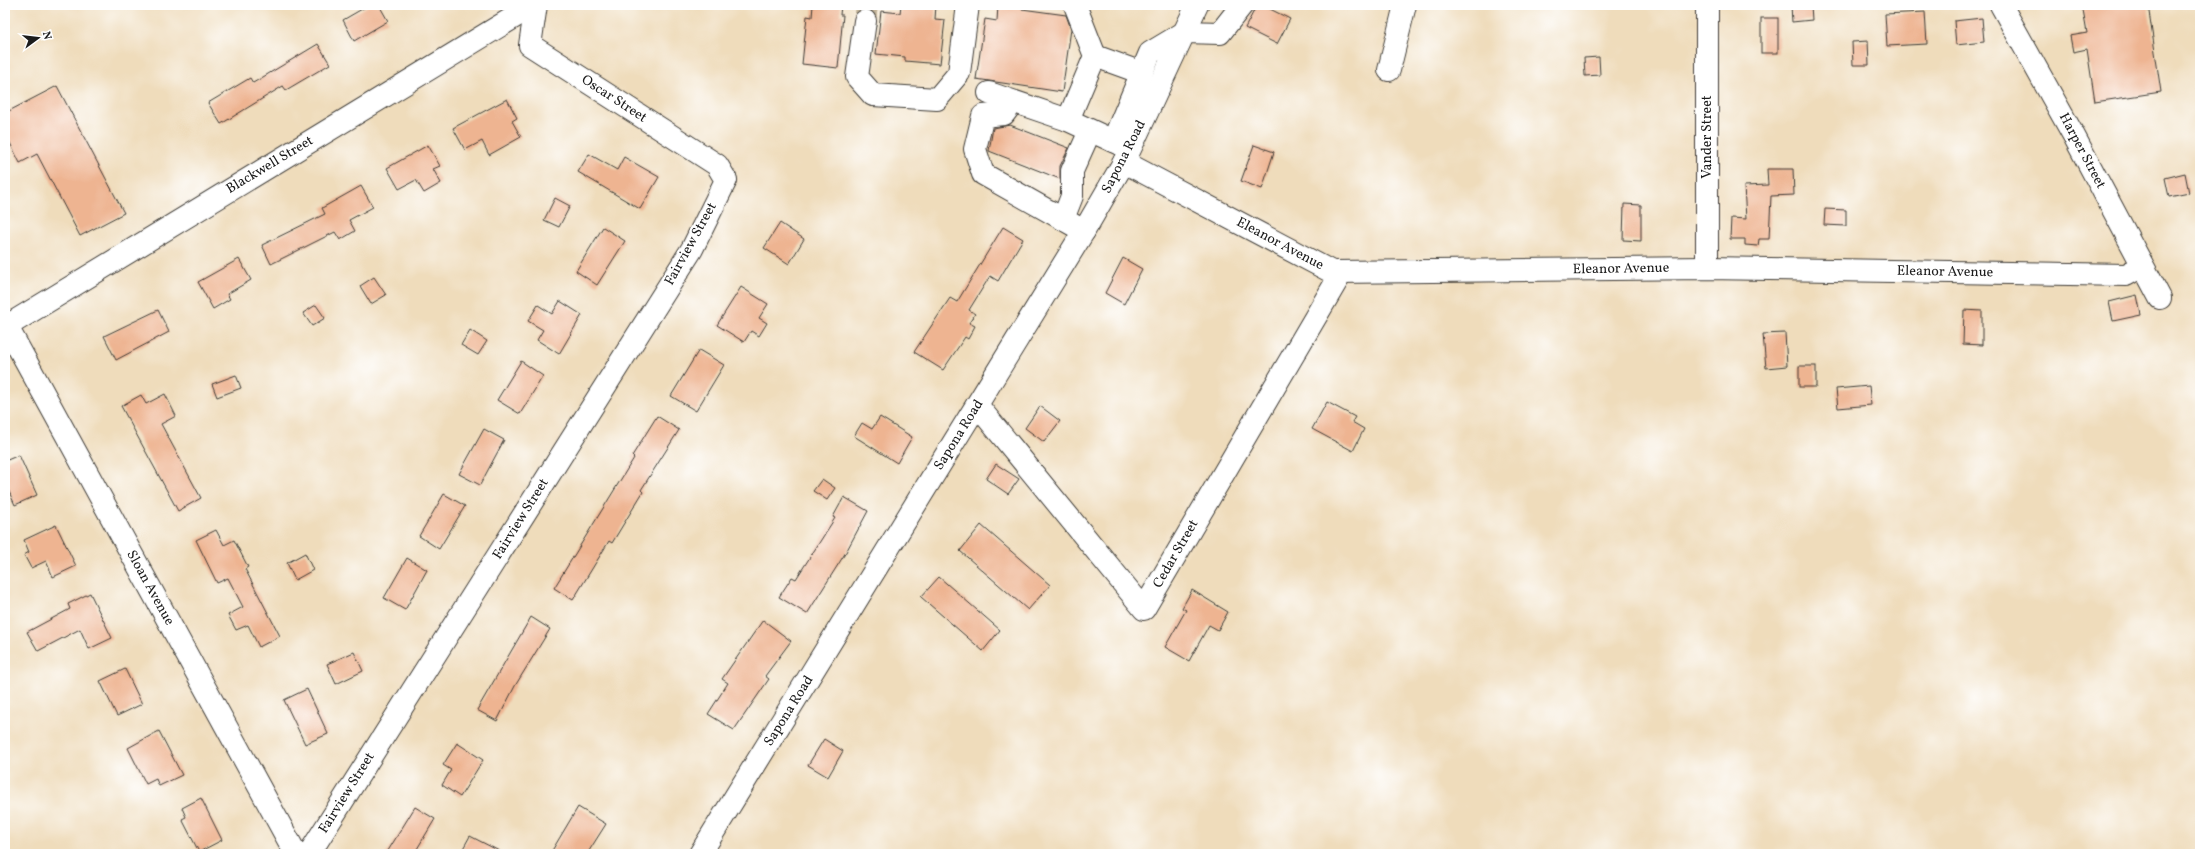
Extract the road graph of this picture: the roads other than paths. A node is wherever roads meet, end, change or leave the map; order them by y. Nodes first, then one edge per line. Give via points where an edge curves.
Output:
1 (535, 5) edge
2 (968, 5) edge
3 (1075, 5) edge
4 (1197, 5) edge
5 (1242, 5) edge
6 (1404, 5) edge
7 (1707, 5) edge
8 (2001, 5) edge
9 (866, 11) tunnel mouth
10 (1185, 32) junction
11 (1095, 56) junction
12 (1389, 70) dead end
13 (1142, 73) junction
14 (988, 93) dead end
15 (1013, 102) junction
16 (1068, 120) junction
17 (1090, 130) junction
18 (1122, 151) junction
19 (726, 180) joint
20 (1063, 218) junction
21 (1084, 231) junction
22 (2142, 266) junction
23 (1707, 268) junction
24 (1342, 272) junction
25 (2160, 298) dead end
26 (6, 324) edge
27 (977, 404) junction
28 (296, 854) edge
29 (309, 854) edge
30 (700, 854) edge

1 - 19 street, Oscar Street via 530,45 717,165
1 - 26 street, Blackwell Street
2 - 9 street via 959,73 937,99 873,95 857,77
3 - 11 street
4 - 10 street, Sapona Road
5 - 10 street via 1220,33
6 - 12 street
7 - 23 street, Vander Street
8 - 22 street, Harper Street
10 - 13 street via 1150,53
10 - 18 street, Sapona Road
11 - 13 street
11 - 16 street
13 - 18 street
14 - 15 street, Eleanor Avenue
15 - 16 street, Eleanor Avenue
15 - 20 street via 1004,114 982,116 975,149 983,174
16 - 17 street, Eleanor Avenue
17 - 18 street, Eleanor Avenue
17 - 20 street via 1072,171 1072,196
18 - 21 street, Sapona Road
18 - 24 street, Eleanor Avenue via 1332,272
19 - 29 street, Fairview Street via 687,255
20 - 21 street
21 - 27 street, Sapona Road
22 - 23 street, Eleanor Avenue via 2126,275
22 - 25 street, Harper Street
23 - 24 street, Eleanor Avenue
24 - 27 street, Cedar Street via 1144,609
26 - 28 street, Sloan Avenue
27 - 30 street, Sapona Road

